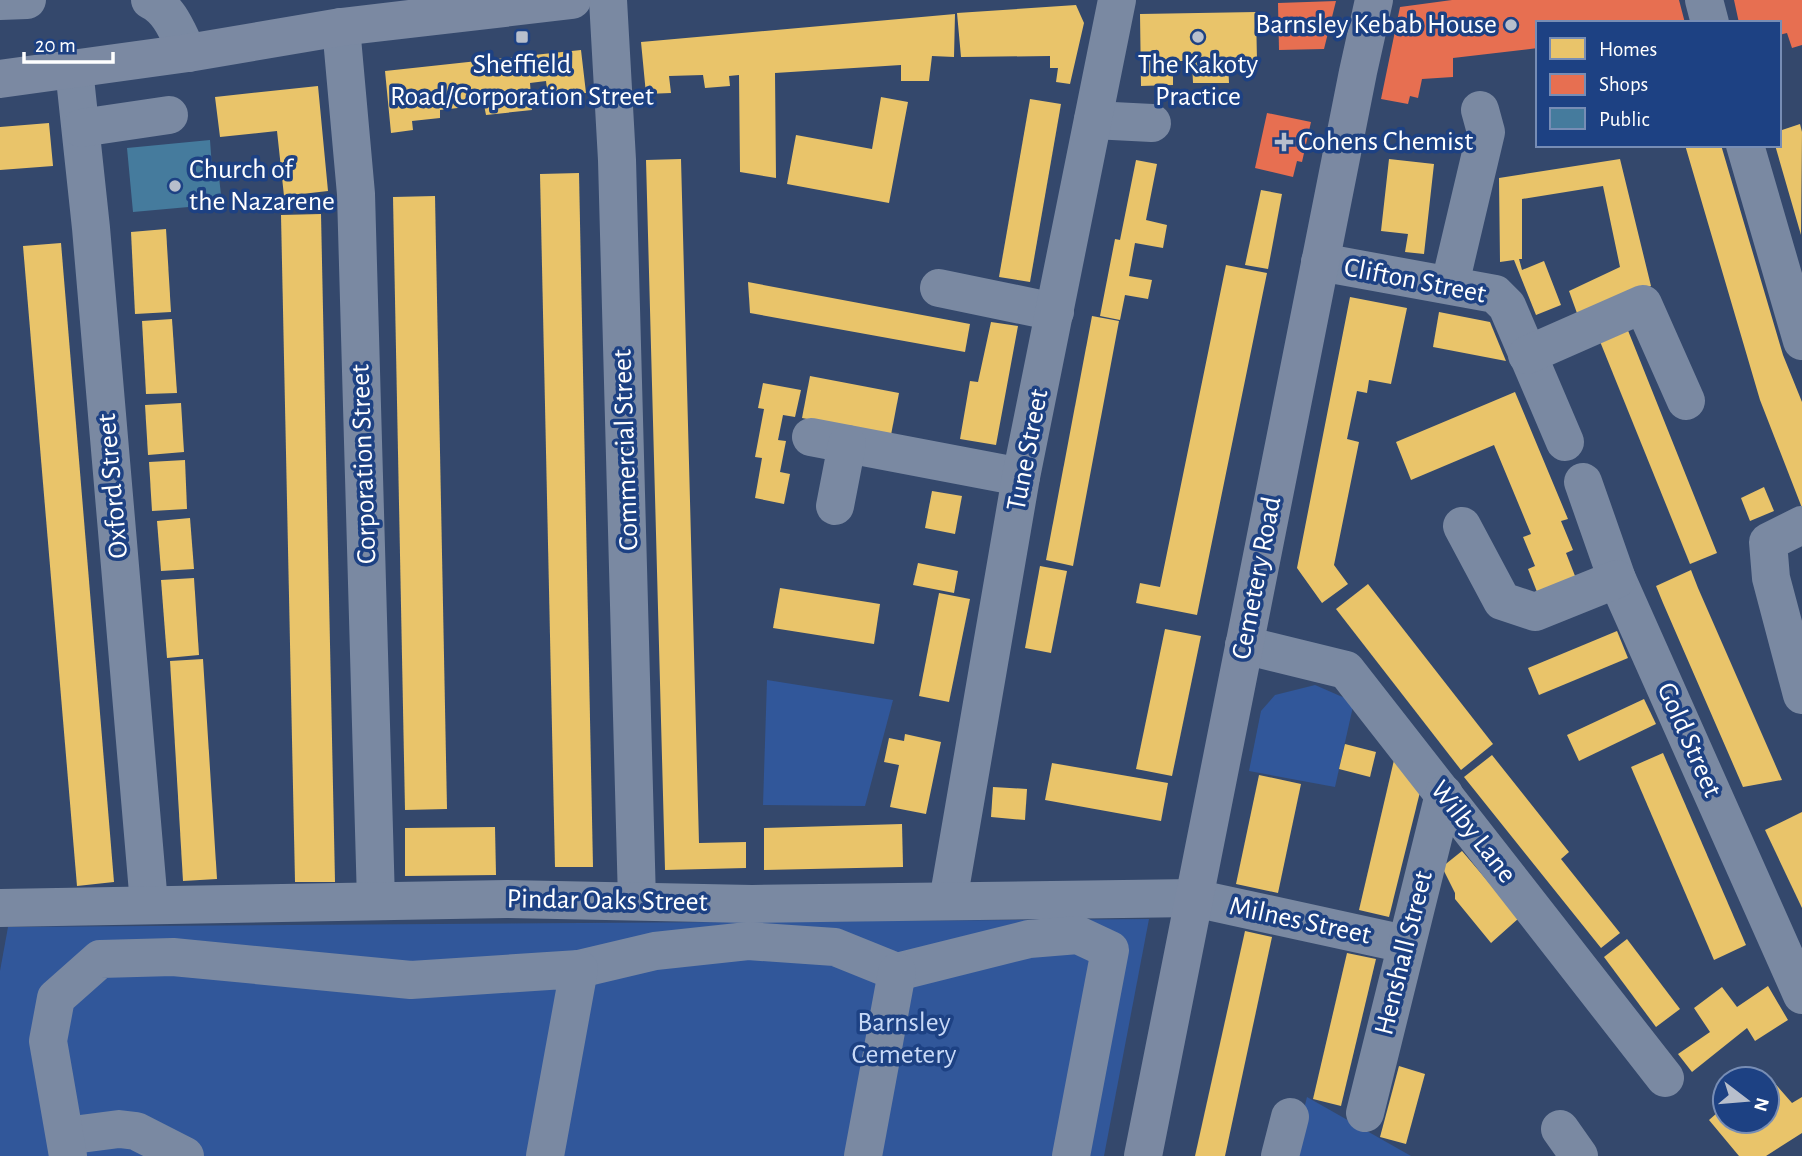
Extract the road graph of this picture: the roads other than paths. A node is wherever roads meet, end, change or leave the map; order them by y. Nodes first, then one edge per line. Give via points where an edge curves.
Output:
1 (21, 0) edge
2 (27, 0) edge
3 (150, 0) edge
4 (572, 0) edge
5 (608, 0) edge
6 (1117, 0) edge
7 (1374, 0) edge
8 (1704, 0) edge
9 (0, 1) edge
10 (1709, 21) edge
11 (341, 27) junction
12 (188, 53) junction
13 (74, 69) junction
14 (0, 79) edge
15 (1480, 110) dead end
16 (169, 115) dead end
17 (1093, 120) junction
18 (1152, 123) dead end
19 (81, 128) junction
20 (1746, 147) edge
21 (1320, 262) junction
22 (1450, 284) junction
23 (939, 288) dead end
24 (1055, 312) junction
25 (1802, 341) edge
26 (1527, 355) junction
27 (1686, 401) dead end
28 (1565, 442) dead end
29 (1021, 477) junction
30 (1583, 482) dead end
31 (835, 506) dead end
32 (1462, 526) dead end
33 (1802, 526) edge
34 (1617, 579) junction
35 (1244, 645) junction
36 (1802, 695) edge
37 (1444, 794) junction
38 (1194, 898) junction
39 (376, 901) junction
40 (637, 901) junction
41 (948, 901) junction
42 (149, 904) junction
43 (10, 908) edge
44 (1405, 944) junction
45 (579, 969) junction
46 (897, 972) junction
47 (1802, 995) edge
48 (1665, 1078) dead end
49 (1365, 1113) dead end
50 (1290, 1117) dead end
51 (66, 1146) edge
52 (185, 1156) edge
53 (545, 1156) edge
54 (863, 1156) edge
55 (1071, 1156) edge
56 (1143, 1156) edge
57 (1280, 1156) edge

1 - 2 street
1 - 9 street
3 - 12 street via 172,20
4 - 11 highway
5 - 40 street, Commercial Street via 617,160
6 - 17 street, Tune Street
7 - 21 highway, Cemetery Road
8 - 10 street
11 - 12 highway
11 - 39 street, Corporation Street via 356,194
12 - 13 highway
13 - 14 highway
13 - 19 street, Oxford Street
15 - 22 street via 1486,132
16 - 19 street
17 - 18 street
17 - 24 street, Tune Street
19 - 42 street, Oxford Street
20 - 25 street
21 - 22 street, Clifton Street
21 - 35 highway, Cemetery Road
22 - 26 street, Clifton Street via 1495,294 1507,306
23 - 24 street
24 - 29 street, Tune Street
26 - 27 street via 1643,304
26 - 28 street
29 - 31 street via 829,440
29 - 41 street, Tune Street
30 - 34 street, Gold Street
32 - 34 street via 1502,601 1535,612
33 - 36 street via 1768,542 1771,578
34 - 47 street, Gold Street
35 - 37 street, Wilby Lane via 1346,670
35 - 38 highway, Cemetery Road
37 - 44 street, Henshall Street
37 - 48 street, Wilby Lane
38 - 41 street, Pindar Oaks Street
38 - 44 street, Milnes Street
38 - 56 highway, Cemetery Road
39 - 40 street, Pindar Oaks Street
39 - 42 street, Pindar Oaks Street
40 - 41 street, Pindar Oaks Street
42 - 43 street, Pindar Oaks Street
44 - 49 street, Henshall Street
45 - 46 street via 655,951 748,942 835,947
45 - 51 street via 411,980 173,957 100,959 56,998 48,1041
45 - 53 street
46 - 54 street
46 - 55 street via 1029,939 1078,935 1110,950
50 - 57 street
51 - 52 street via 119,1129 136,1131

